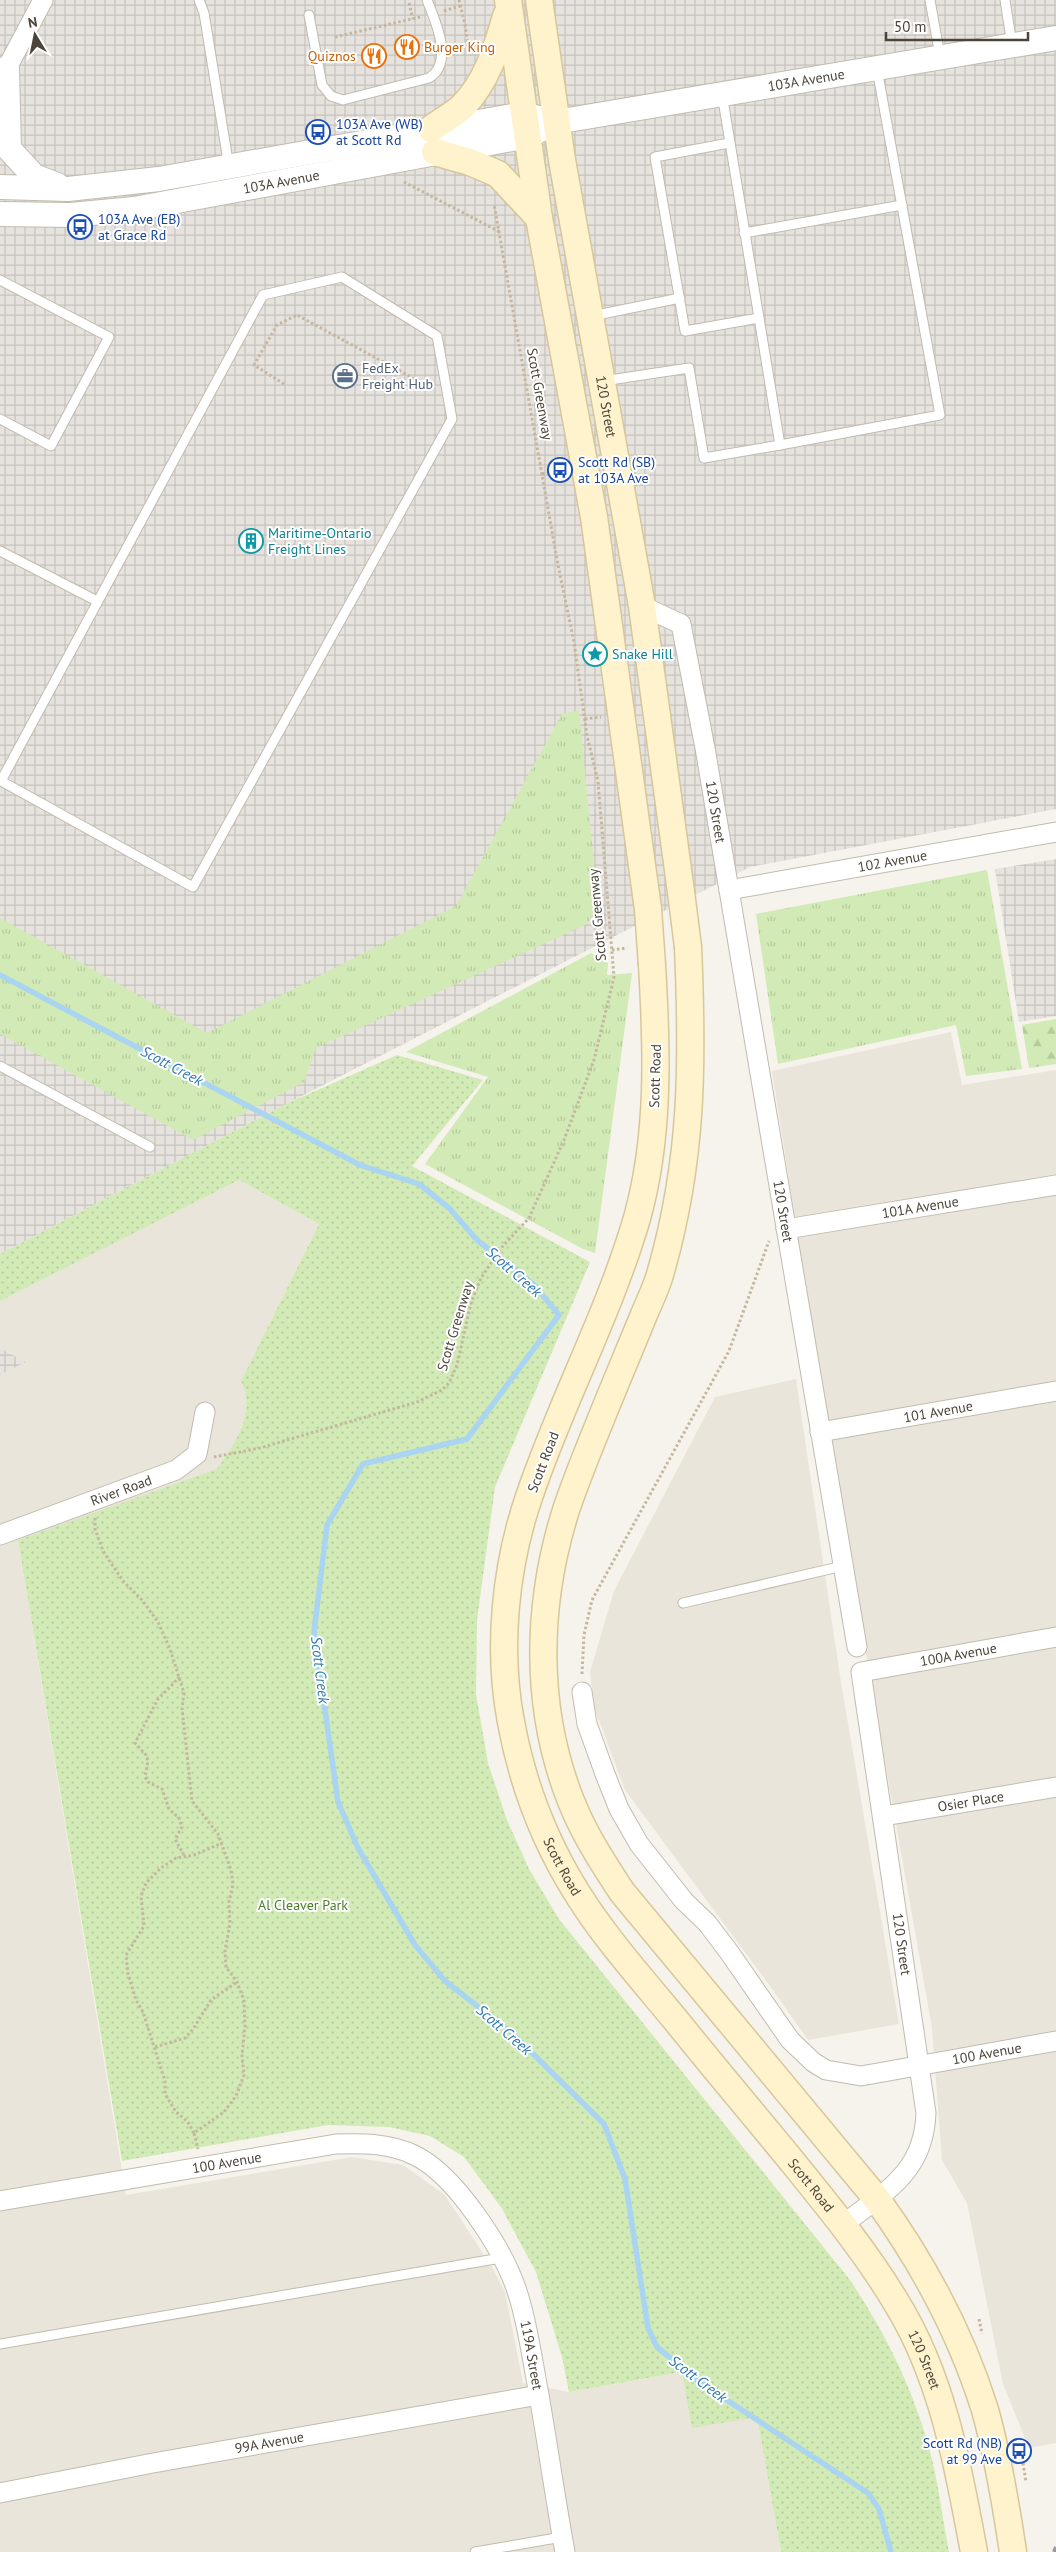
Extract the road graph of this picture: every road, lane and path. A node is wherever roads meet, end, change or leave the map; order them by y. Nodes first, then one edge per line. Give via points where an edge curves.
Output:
1 (43, 0) edge
2 (199, 0) edge
3 (427, 0) edge
4 (459, 0) edge
5 (539, 0) edge
6 (930, 0) edge
7 (1005, 0) edge
8 (408, 3) dead end
9 (508, 3) edge
10 (460, 6) junction
11 (439, 12) dead end
12 (309, 15) dead end
13 (425, 16) dead end
14 (413, 19) junction
15 (335, 38) dead end
16 (1056, 38) edge
17 (1012, 46) junction
18 (940, 57) junction
19 (469, 58) dead end
20 (877, 68) junction
21 (4, 75) edge
22 (722, 94) junction
23 (556, 122) junction
24 (526, 125) junction
25 (433, 140) junction
26 (729, 143) junction
27 (231, 179) junction
28 (404, 182) dead end
29 (0, 187) edge
30 (68, 190) junction
31 (492, 197) dead end
32 (902, 205) junction
33 (0, 214) edge
34 (539, 218) junction
35 (500, 232) junction
36 (744, 233) junction
37 (0, 280) edge
38 (680, 298) junction
39 (590, 316) junction
40 (758, 318) junction
41 (602, 381) junction
42 (422, 383) dead end
43 (284, 384) dead end
44 (0, 419) edge
45 (780, 445) junction
46 (560, 470) dead end
47 (542, 474) junction
48 (0, 551) edge
49 (97, 601) junction
50 (642, 606) junction
51 (1056, 832) edge
52 (728, 890) junction
53 (627, 948) dead end
54 (612, 950) junction
55 (0, 1066) edge
56 (150, 1148) dead end
57 (1056, 1185) edge
58 (778, 1230) junction
59 (1056, 1392) edge
60 (205, 1412) dead end
61 (820, 1432) junction
62 (222, 1456) dead end
63 (94, 1515) dead end
64 (0, 1535) edge
65 (843, 1566) junction
66 (683, 1603) dead end
67 (1056, 1637) edge
68 (857, 1647) dead end
69 (861, 1672) joint
70 (180, 1677) junction
71 (582, 1692) joint
72 (1056, 1787) edge
73 (884, 1816) junction
74 (222, 1843) junction
75 (185, 1857) junction
76 (237, 1982) junction
77 (1056, 2041) edge
78 (155, 2048) junction
79 (919, 2066) junction
80 (194, 2133) junction
81 (199, 2156) dead end
82 (447, 2179) joint
83 (876, 2198) junction
84 (0, 2201) edge
85 (844, 2224) junction
86 (501, 2258) junction
87 (0, 2344) edge
88 (539, 2395) junction
89 (0, 2493) edge
90 (563, 2544) edge
91 (475, 2552) edge
92 (974, 2552) edge
93 (1013, 2552) edge

1 - 21 street
2 - 27 lane via 204,13
3 - 12 lane via 442,52 438,73 343,100 331,96 322,85
4 - 10 path
5 - 23 main road, 120 Street
6 - 18 lane
7 - 17 lane
8 - 14 path
9 - 24 main road
9 - 25 main road via 497,47 479,86
10 - 11 path
10 - 19 path
13 - 14 path
14 - 15 path
16 - 17 street, 103A Avenue
17 - 18 street, 103A Avenue
18 - 20 street, 103A Avenue
20 - 22 street, 103A Avenue
20 - 32 lane
21 - 30 street via 9,149 34,176
22 - 23 street, 103A Avenue
22 - 26 lane
23 - 24 street, 103A Avenue
23 - 39 main road, 120 Street
24 - 25 street, 103A Avenue
24 - 34 main road
25 - 27 street, 103A Avenue
25 - 34 main road via 498,174
26 - 36 lane
26 - 38 lane via 654,157
27 - 30 street, 103A Avenue via 159,179
27 - 33 street, 103A Avenue via 134,210 71,215
28 - 35 path
29 - 30 street, 103A Avenue
31 - 35 path, Scott Greenway
32 - 36 lane
32 - 45 lane via 940,415
34 - 85 main road, Scott Road, bridge via 594,517 632,785 648,909 656,1064 649,1164 638,1214 622,1264 547,1448 520,1527 504,1630 504,1668 510,1721 532,1799 576,1891 629,1963
35 - 47 path, Scott Greenway
36 - 40 lane
37 - 44 lane via 109,337 51,446
38 - 39 lane
38 - 40 lane via 685,331
39 - 41 main road, 120 Street
40 - 45 lane
41 - 45 lane via 689,368 704,458
41 - 50 main road, 120 Street
42 - 43 path via 297,315 277,325 254,365
46 - 47 path
47 - 54 path, Scott Greenway via 574,642 587,736 598,781
48 - 49 lane
49 - 49 lane via 263,295 342,277 437,336 452,419 193,887 1,781
50 - 52 street, 120 Street via 681,624
50 - 83 main road, bridge via 688,947 691,1060 684,1170 660,1274 566,1510 554,1554 542,1650 545,1695 552,1739 572,1804 592,1845 622,1892
51 - 52 street, 102 Avenue
52 - 58 street, 120 Street
53 - 54 path
54 - 62 path, Scott Greenway via 614,977 594,1060 564,1140 529,1218 490,1263 471,1303 455,1374 442,1390 417,1402
55 - 56 lane
57 - 58 street, 101A Avenue
58 - 61 street, 120 Street
58 - 71 path via 767,1249 729,1351 592,1600 581,1656
59 - 61 street, 101 Avenue
60 - 64 street, River Road via 197,1454 176,1470
61 - 65 street, 120 Street
63 - 70 path via 103,1551 123,1581 158,1622
65 - 66 lane
65 - 68 street, 120 Street
67 - 69 street, 100A Avenue
69 - 73 street, 120 Street
70 - 74 path via 192,1801
70 - 75 path via 158,1699 135,1743 148,1762 144,1776 148,1782 162,1789 169,1809 179,1818 182,1828 175,1839
71 - 79 street via 591,1736 629,1827 656,1867 729,1952 800,2052 826,2070 842,2075 861,2076
72 - 73 street, Osier Place
73 - 79 street, 120 Street
74 - 75 path
74 - 76 path via 233,1884 226,1966
75 - 78 path via 176,1858 161,1868 146,1883 141,1896 144,1926 126,1955 136,2000
76 - 78 path via 211,2000 184,2038
76 - 80 path via 244,2000 244,2075 236,2096 224,2112
77 - 79 street, 100 Avenue
78 - 80 path via 165,2081 165,2094
79 - 83 street, 120 Street via 926,2113 922,2147 902,2177
80 - 81 path
82 - 84 street, 100 Avenue via 414,2155 394,2148 336,2144
82 - 86 street, 119A Street via 469,2206
83 - 85 street, 120 Street
83 - 93 main road via 932,2285 972,2372 996,2456
85 - 92 main road, 120 Street via 899,2306 922,2352 955,2448
86 - 87 lane
86 - 88 street, 119A Street via 522,2308
88 - 89 street, 99A Avenue
88 - 90 street, 119A Street
90 - 91 lane

